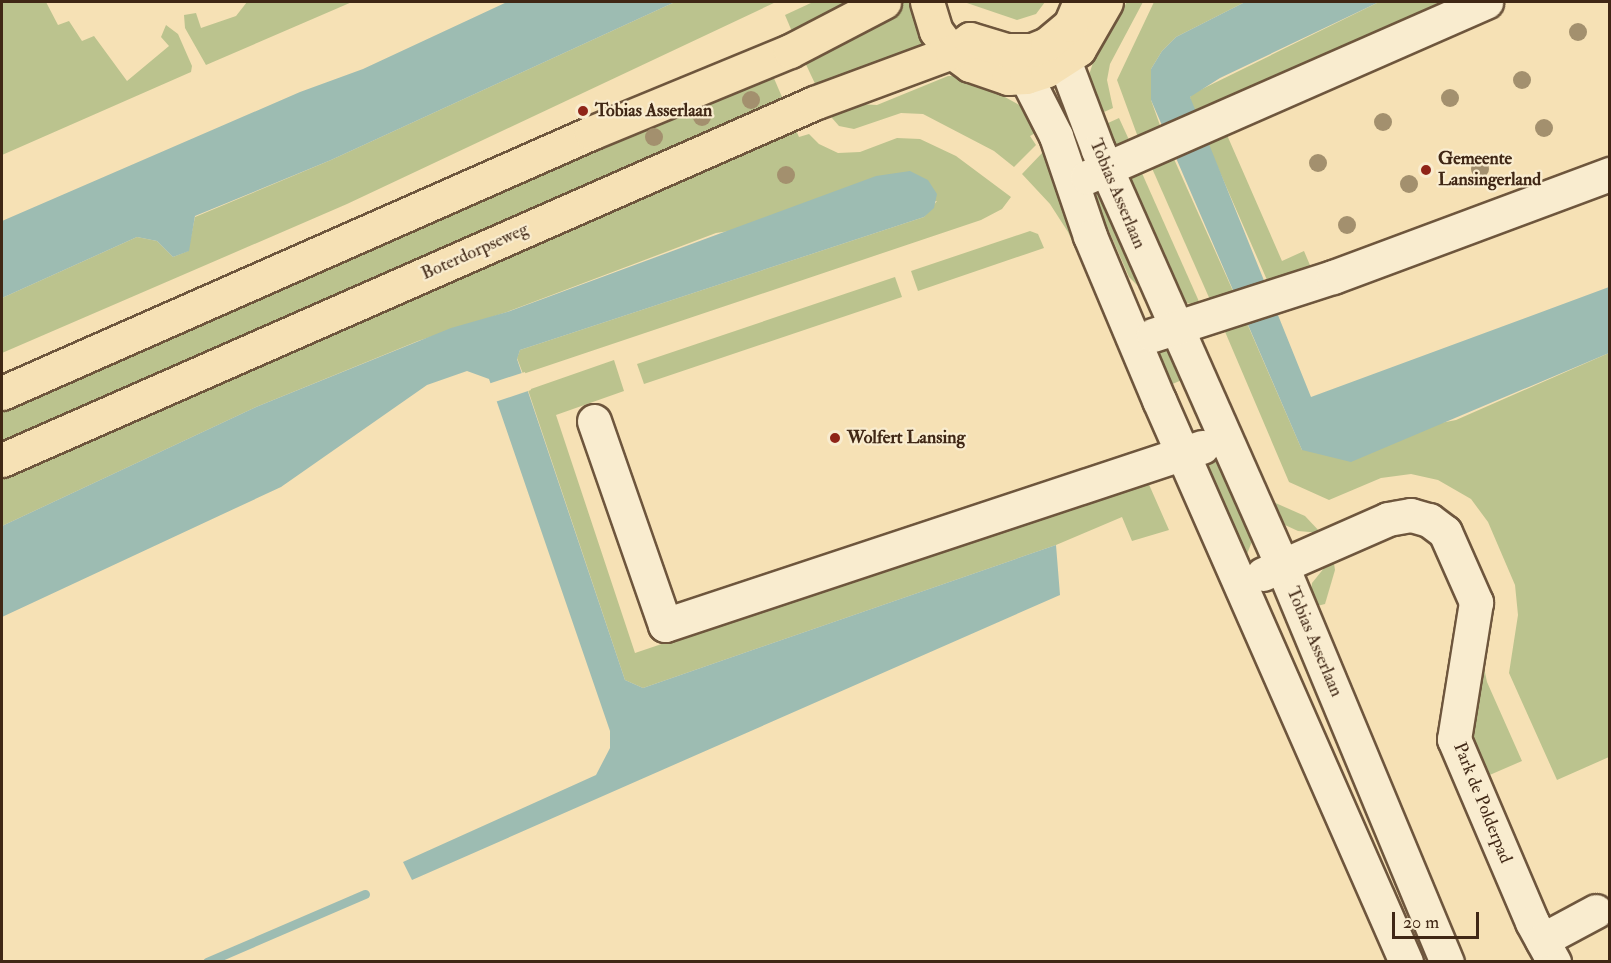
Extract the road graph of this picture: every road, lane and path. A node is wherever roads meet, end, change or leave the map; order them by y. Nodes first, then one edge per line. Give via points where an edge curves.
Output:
1 (884, 2) edge
2 (927, 2) edge
3 (1486, 2) edge
4 (1095, 5) edge
5 (1062, 48) junction
6 (952, 52) junction
7 (1026, 77) junction
8 (1106, 168) junction
9 (1610, 174) edge
10 (1074, 183) junction
11 (1174, 326) junction
12 (1135, 343) junction
13 (2, 393) edge
14 (594, 421) dead end
15 (1224, 439) junction
16 (1183, 454) junction
17 (2, 460) edge
18 (1282, 566) junction
19 (1239, 584) junction
20 (1596, 910) dead end
21 (1548, 951) edge
22 (1406, 962) edge
23 (1447, 962) edge

1 - 13 main road via 790,51 591,133
2 - 6 main road via 936,31
3 - 8 street
4 - 5 main road via 1079,49
5 - 6 main road, Boterdorpseweg via 1018,51 970,39
5 - 7 main road
5 - 8 street, Tobias Asserlaan
6 - 7 main road via 989,73
6 - 17 main road, Boterdorpseweg via 814,103
7 - 10 street, Tobias Asserlaan
8 - 10 street
8 - 11 street, Tobias Asserlaan
9 - 11 street via 1281,292
10 - 12 street, Tobias Asserlaan via 1090,236
11 - 12 street
11 - 15 street, Tobias Asserlaan
12 - 16 street, Tobias Asserlaan
14 - 16 street via 665,625
15 - 16 street
15 - 18 street, Tobias Asserlaan
16 - 19 street, Tobias Asserlaan
18 - 19 street, Park de Polderpad
18 - 21 street, Park de Polderpad via 1388,519 1411,515 1428,520 1445,532 1476,602 1454,739
18 - 23 street, Tobias Asserlaan
19 - 22 street, Tobias Asserlaan
20 - 21 street, Park de Polderpad

